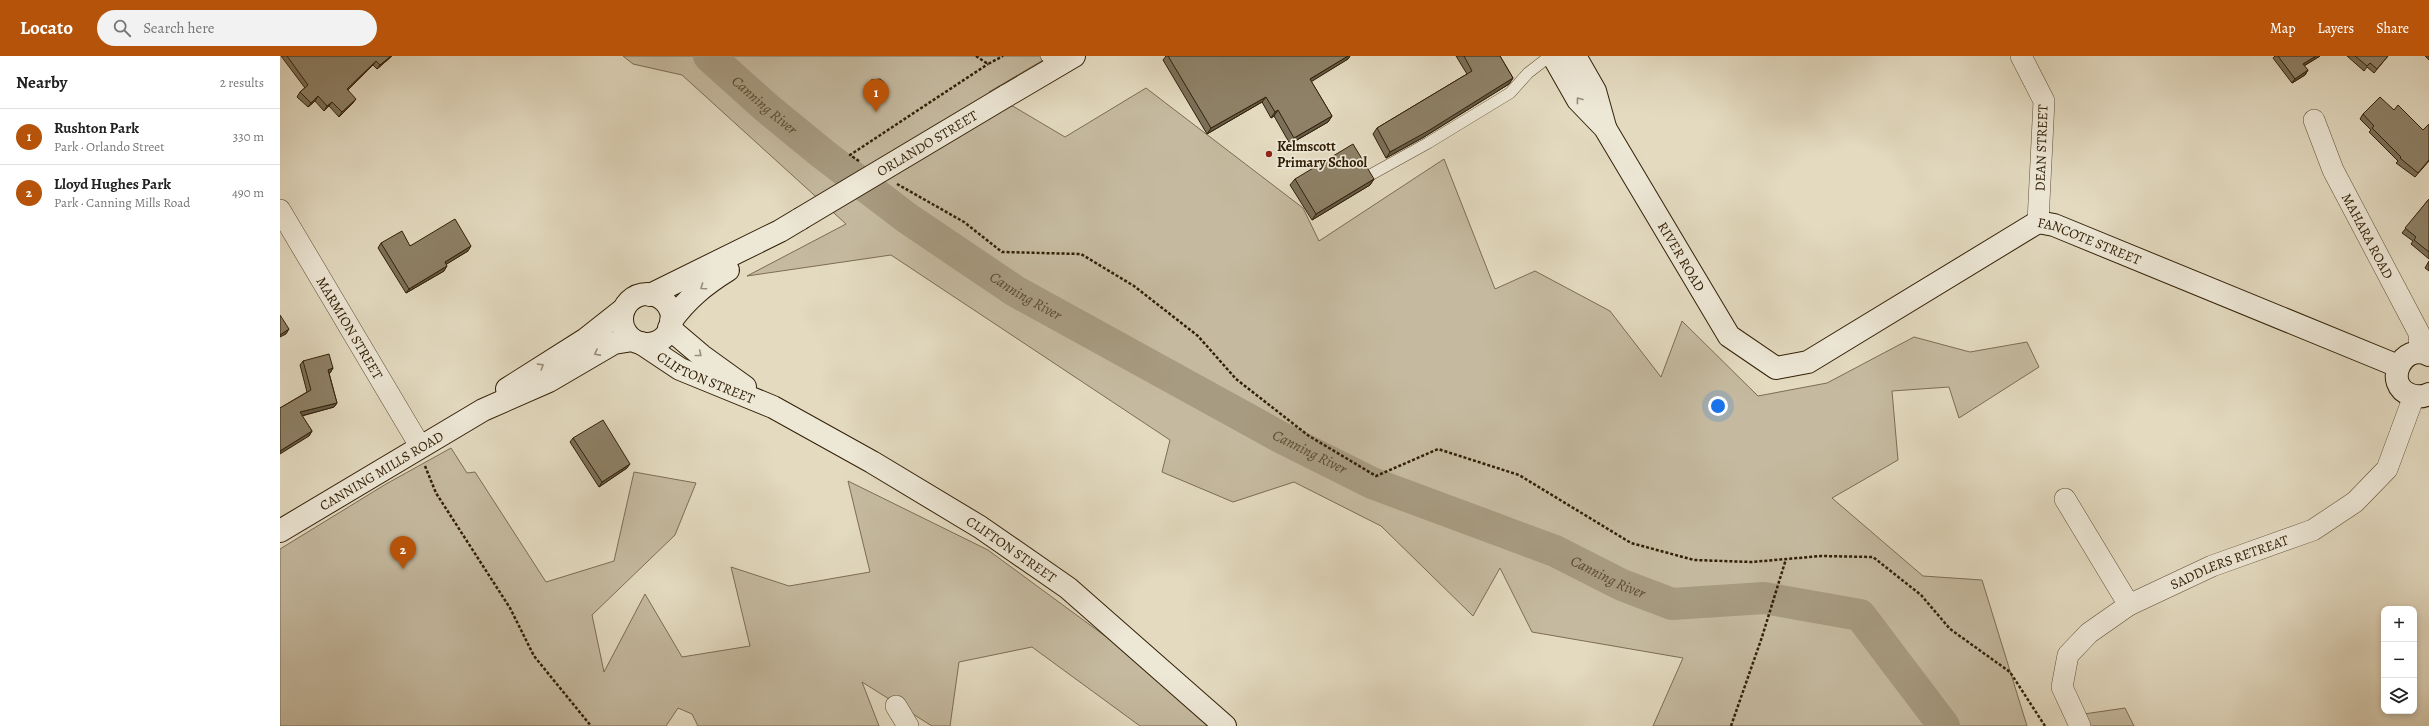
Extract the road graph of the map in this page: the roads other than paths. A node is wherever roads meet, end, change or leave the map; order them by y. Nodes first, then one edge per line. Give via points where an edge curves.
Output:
1 (1550, 56) edge
2 (1553, 56) edge
3 (1574, 56) edge
4 (2021, 56) edge
5 (1059, 59) edge
6 (2314, 120) dead end
7 (1605, 128) junction
8 (1372, 174) edge
9 (280, 210) edge
10 (2038, 222) junction
11 (780, 231) junction
12 (650, 295) junction
13 (624, 309) junction
14 (670, 325) junction
15 (637, 342) junction
16 (2424, 354) edge
17 (2398, 366) junction
18 (1776, 368) joint
19 (2422, 395) edge
20 (773, 407) junction
21 (483, 410) junction
22 (420, 446) junction
23 (2065, 499) dead end
24 (280, 531) edge
25 (2130, 605) junction
26 (896, 706) dead end
27 (908, 726) edge
28 (1224, 726) edge
29 (2080, 726) edge

1 - 8 lane via 1528,73 1510,93 1428,144
7 -> 2 main road, RIVER ROAD via 1578,100
3 - 7 main road, RIVER ROAD via 1595,91
4 - 10 street, DEAN STREET via 2044,101
5 - 11 main road, ORLANDO STREET, bridge via 1006,96
6 - 16 street, MAHARA ROAD via 2322,148 2419,333
7 - 18 main road, RIVER ROAD via 1728,336
9 - 22 street, MARMION STREET
10 - 17 main road, FANCOTE STREET via 2054,225
10 - 18 main road, FANCOTE STREET via 1808,362
11 - 12 main road, ORLANDO STREET
11 -> 14 main road, ORLANDO STREET via 699,289 684,303
12 - 13 main road via 636,296
12 - 14 main road via 662,299 667,305
13 - 15 main road via 622,326
21 -> 13 main road, CANNING MILLS ROAD via 508,387 586,339
14 - 15 main road via 664,337 658,342
14 -> 20 main road, CLIFTON STREET via 702,356
15 - 20 main road, CLIFTON STREET via 680,369
15 -> 21 main road, CANNING MILLS ROAD via 614,343 549,381
16 - 17 main road via 2407,356
17 - 19 main road via 2396,372 2403,390
19 - 25 street, SADDLERS RETREAT via 2387,468 2355,502 2313,530 2212,566
20 - 28 main road, CLIFTON STREET via 980,526 1068,588
21 - 22 main road, CANNING MILLS ROAD
22 - 24 main road, CANNING MILLS ROAD
23 - 25 street
25 - 29 street, SADDLERS RETREAT via 2089,633 2068,655 2062,687
26 - 27 street

